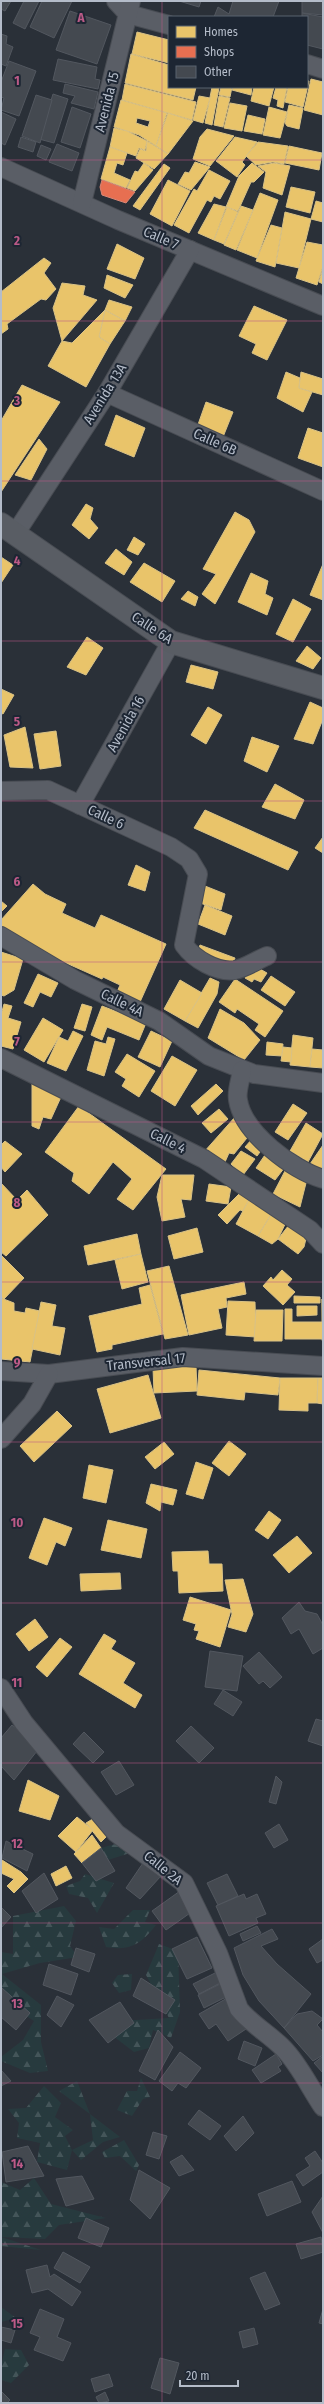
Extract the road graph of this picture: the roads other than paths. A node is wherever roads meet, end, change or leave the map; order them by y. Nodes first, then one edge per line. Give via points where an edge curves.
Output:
1 (125, 5) edge
2 (168, 25) edge
3 (308, 64) edge
4 (323, 69) edge
5 (1, 166) edge
6 (82, 203) junction
7 (190, 250) junction
8 (323, 306) edge
9 (107, 393) junction
10 (323, 491) edge
11 (8, 529) edge
12 (171, 642) junction
13 (323, 688) edge
14 (1, 791) edge
15 (80, 805) junction
16 (1, 936) edge
17 (267, 956) dead end
18 (1, 1058) edge
19 (242, 1070) junction
20 (323, 1084) edge
21 (323, 1179) edge
22 (323, 1244) edge
23 (323, 1366) edge
24 (1, 1371) edge
25 (49, 1374) junction
26 (1, 1439) edge
27 (1, 1688) edge
28 (323, 2107) edge

1 - 2 street
1 - 6 street, Avenida 15
3 - 4 street
5 - 6 street, Calle 7
6 - 7 street, Calle 7
7 - 8 street, Calle 7
7 - 9 street, Avenida 13A
9 - 10 street, Calle 6B
9 - 11 street, Avenida 13A
11 - 12 street, Calle 6A
12 - 13 street, Calle 6A
12 - 15 street, Avenida 16
14 - 15 street, Calle 6 via 48,790
15 - 17 street, Calle 6 via 171,847 189,859 198,874 184,945 196,959 226,970 236,970
16 - 19 street, Calle 4A via 75,980 159,1021 209,1056
18 - 22 street, Calle 4 via 204,1159 310,1230
19 - 20 street, Calle 4A
19 - 21 street via 238,1100 249,1126 306,1174
23 - 25 street, Transversal 17 via 183,1357
24 - 25 street, Transversal 17
25 - 26 street via 32,1404
27 - 28 street, Calle 2A via 24,1723 116,1833 184,1883 218,1953 239,2009 284,2049

